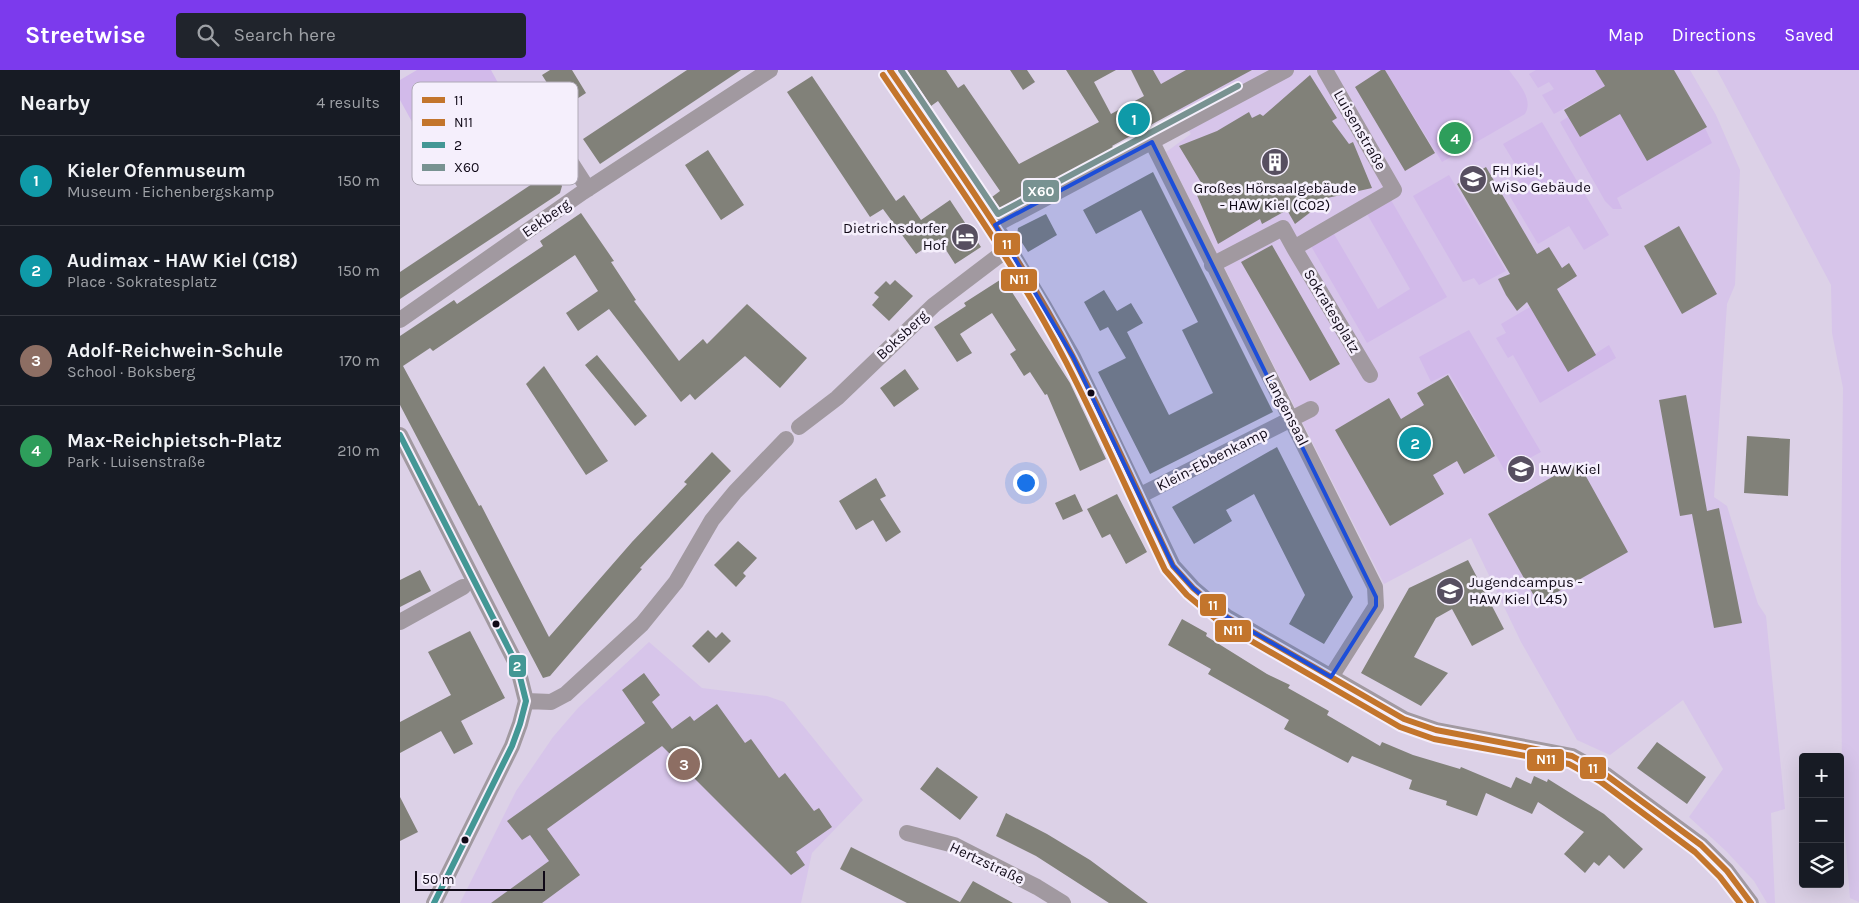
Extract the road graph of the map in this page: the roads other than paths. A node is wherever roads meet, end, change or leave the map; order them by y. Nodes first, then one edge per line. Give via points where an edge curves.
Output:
1 (770, 70) edge
2 (890, 70) edge
3 (1286, 70) edge
4 (1325, 70) edge
5 (1152, 142) junction
6 (578, 173) edge
7 (588, 189) junction
8 (995, 225) junction
9 (1009, 248) junction
10 (1294, 248) junction
11 (1212, 265) junction
12 (400, 320) edge
13 (1370, 375) dead end
14 (1311, 409) dead end
15 (1292, 418) junction
16 (799, 427) dead end
17 (400, 435) edge
18 (786, 439) dead end
19 (1139, 496) junction
20 (463, 588) dead end
21 (400, 622) edge
22 (1331, 677) junction
23 (526, 701) junction
24 (907, 833) dead end
25 (434, 903) edge
26 (1063, 903) edge
27 (1751, 903) edge

1 - 7 street, Eekberg
2 - 8 street
3 - 5 street
4 - 10 street, Luisenstraße via 1394,190
5 - 8 street
5 - 11 street, Langensaal
6 - 7 street
7 - 12 street, Eekberg
8 - 9 street
9 - 16 street, Boksberg via 934,306 837,398
9 - 19 street via 1073,357
10 - 11 street, Sokratesplatz via 1283,228
10 - 13 street, Sokratesplatz
11 - 15 street, Langensaal
14 - 15 street, Klein-Ebbenkamp
15 - 19 street, Klein-Ebbenkamp
15 - 22 street, Langensaal via 1376,597 1376,606
17 - 23 street via 517,665
18 - 23 street via 712,520 676,582 642,624 566,694 551,702
19 - 22 street via 1173,566 1193,588 1227,617
20 - 21 street
22 - 27 street via 1404,719 1428,728 1572,756 1606,774 1701,845 1728,871
23 - 25 street via 512,746
24 - 26 street, Hertzstraße via 954,845

